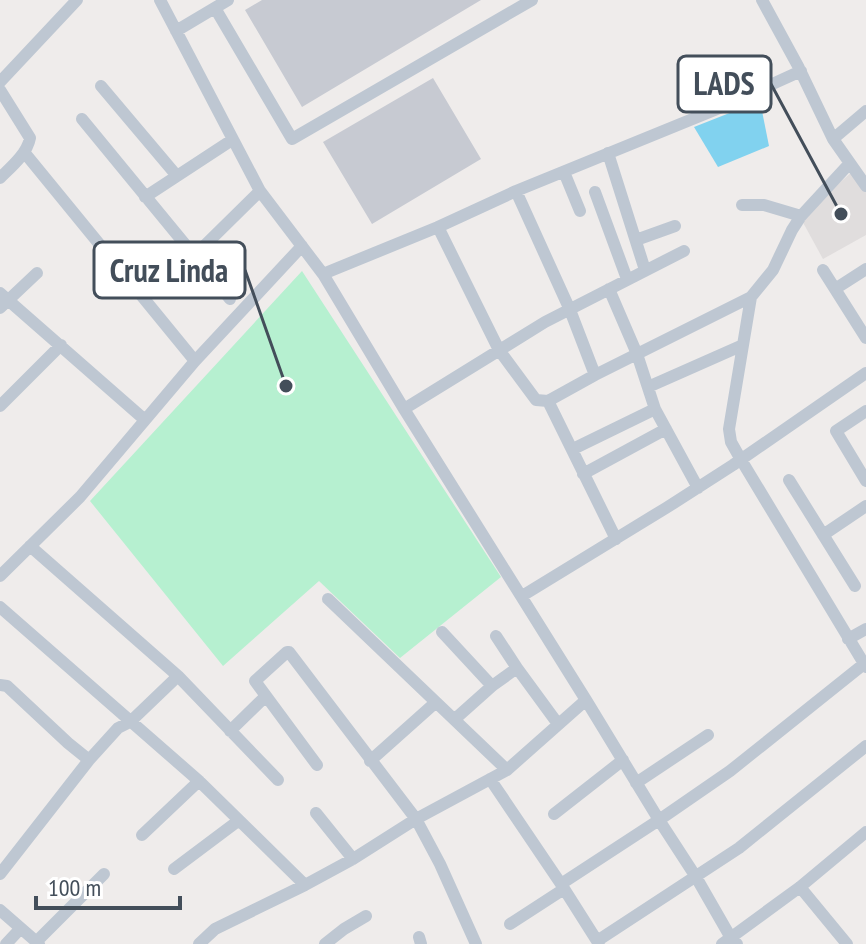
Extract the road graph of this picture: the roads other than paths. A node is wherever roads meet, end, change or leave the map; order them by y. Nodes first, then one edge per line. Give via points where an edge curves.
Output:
1 (77, 0) edge
2 (160, 0) edge
3 (228, 0) edge
4 (532, 0) edge
5 (762, 0) edge
6 (215, 8) junction
7 (176, 31) junction
8 (801, 71) junction
9 (0, 82) edge
10 (101, 86) dead end
11 (0, 90) edge
12 (866, 111) edge
13 (82, 119) dead end
14 (833, 139) junction
15 (232, 140) junction
16 (24, 152) junction
17 (608, 153) junction
18 (849, 164) junction
19 (564, 172) junction
20 (177, 176) junction
21 (0, 178) edge
22 (866, 185) edge
23 (260, 191) junction
24 (516, 191) junction
25 (595, 192) dead end
26 (145, 197) junction
27 (742, 205) dead end
28 (580, 211) dead end
29 (801, 216) junction
30 (675, 226) dead end
31 (438, 227) junction
32 (636, 240) junction
33 (302, 246) junction
34 (684, 251) dead end
35 (195, 255) junction
36 (866, 269) edge
37 (645, 270) junction
38 (823, 270) dead end
39 (37, 273) dead end
40 (323, 274) junction
41 (627, 279) junction
42 (609, 289) junction
43 (835, 289) junction
44 (751, 297) junction
45 (230, 299) dead end
46 (2, 300) edge
47 (570, 310) junction
48 (866, 310) edge
49 (852, 318) junction
50 (866, 338) edge
51 (61, 345) junction
52 (743, 345) junction
53 (499, 350) junction
54 (637, 354) junction
55 (195, 361) junction
56 (866, 373) edge
57 (595, 375) junction
58 (648, 387) junction
59 (548, 401) junction
60 (0, 406) edge
61 (404, 409) junction
62 (655, 409) junction
63 (866, 411) edge
64 (145, 420) junction
65 (666, 429) junction
66 (573, 449) junction
67 (866, 455) edge
68 (740, 458) junction
69 (854, 463) junction
70 (583, 474) junction
71 (789, 480) dead end
72 (866, 481) edge
73 (698, 488) junction
74 (862, 509) edge
75 (866, 524) edge
76 (823, 535) junction
77 (616, 539) junction
78 (30, 546) junction
79 (0, 576) edge
80 (855, 586) dead end
81 (522, 596) junction
82 (328, 599) dead end
83 (0, 607) edge
84 (866, 629) edge
85 (442, 632) dead end
86 (496, 636) dead end
87 (848, 639) junction
88 (865, 666) edge
89 (517, 668) junction
90 (178, 676) junction
91 (0, 685) edge
92 (492, 686) junction
93 (266, 696) junction
94 (586, 700) junction
95 (435, 703) junction
96 (455, 719) junction
97 (130, 722) junction
98 (558, 724) junction
99 (230, 731) junction
100 (708, 735) dead end
101 (866, 746) edge
102 (89, 760) junction
103 (623, 760) junction
104 (370, 761) junction
105 (317, 765) dead end
106 (507, 770) junction
107 (490, 779) junction
108 (278, 780) dead end
109 (199, 781) junction
110 (636, 783) junction
111 (316, 813) dead end
112 (554, 814) dead end
113 (416, 819) junction
114 (659, 820) junction
115 (238, 821) junction
116 (866, 832) edge
117 (142, 835) dead end
118 (353, 859) junction
119 (174, 869) dead end
120 (0, 874) edge
121 (104, 874) dead end
122 (696, 877) junction
123 (305, 885) junction
124 (563, 886) junction
125 (800, 887) junction
126 (0, 910) edge
127 (366, 916) dead end
128 (510, 924) dead end
129 (20, 929) junction
130 (598, 942) edge
131 (730, 942) edge
132 (38, 943) edge
133 (6, 944) edge
134 (199, 944) edge
135 (325, 944) edge
136 (476, 944) edge
137 (847, 944) edge

1 - 9 street
2 - 7 street
3 - 6 street
4 - 6 street via 292,139
5 - 8 street
6 - 7 street
7 - 15 street
8 - 14 street
8 - 17 street
10 - 20 street
11 - 16 street via 30,138
12 - 14 street
13 - 26 street
14 - 18 street
15 - 20 street
15 - 23 street
16 - 21 street
16 - 55 street
17 - 19 street
17 - 32 street
18 - 22 street
18 - 29 street
19 - 24 street
19 - 28 street
20 - 26 street
23 - 33 street
23 - 35 street
24 - 31 street
24 - 47 street
25 - 41 street
26 - 35 street
27 - 29 street via 776,207
29 - 44 street via 773,270
30 - 32 street
31 - 40 street
31 - 53 street
32 - 37 street
33 - 40 street
33 - 55 street
34 - 37 street
35 - 45 street
36 - 43 street
37 - 41 street
38 - 43 street
39 - 46 street
40 - 61 street
41 - 42 street
42 - 47 street
42 - 54 street
43 - 49 street
44 - 52 street
44 - 54 street
46 - 51 street
47 - 53 street
47 - 57 street
48 - 49 street
49 - 50 street
51 - 60 street
51 - 64 street
52 - 58 street
52 - 68 street via 729,429
53 - 59 street via 531,396
53 - 61 street
54 - 57 street
54 - 58 street
55 - 64 street
56 - 68 street
57 - 59 street
58 - 62 street
59 - 66 street
61 - 81 street
62 - 65 street
62 - 66 street
63 - 69 street via 836,431
64 - 78 street
65 - 70 street
65 - 73 street
66 - 70 street
67 - 69 street
68 - 73 street
68 - 87 street
69 - 72 street
70 - 77 street
71 - 76 street
73 - 77 street
74 - 75 street
74 - 76 street
76 - 80 street
77 - 81 street
78 - 79 street
78 - 90 street
81 - 94 street
82 - 95 street
83 - 97 street
84 - 87 street
85 - 92 street
86 - 89 street
87 - 88 street
88 - 114 street
89 - 92 street
89 - 98 street
90 - 97 street
90 - 99 street
91 - 102 street
92 - 96 street
93 - 99 street
93 - 104 street via 256,678 289,652
93 - 105 street
94 - 98 street
94 - 103 street
95 - 96 street
95 - 104 street
96 - 106 street
97 - 102 street
97 - 109 street
98 - 106 street
99 - 108 street
100 - 110 street
101 - 122 street
102 - 120 street
103 - 110 street
103 - 112 street
104 - 113 street
106 - 107 street
107 - 113 street
107 - 124 street
109 - 115 street
109 - 117 street
110 - 114 street
111 - 118 street
113 - 118 street
113 - 136 street
114 - 122 street
114 - 124 street
115 - 119 street
115 - 123 street
116 - 125 street
118 - 123 street
121 - 132 street
122 - 130 street
122 - 131 street
123 - 134 street via 215,929
124 - 128 street
124 - 130 street
125 - 131 street
125 - 137 street
126 - 129 street
127 - 135 street
129 - 132 street
129 - 133 street

